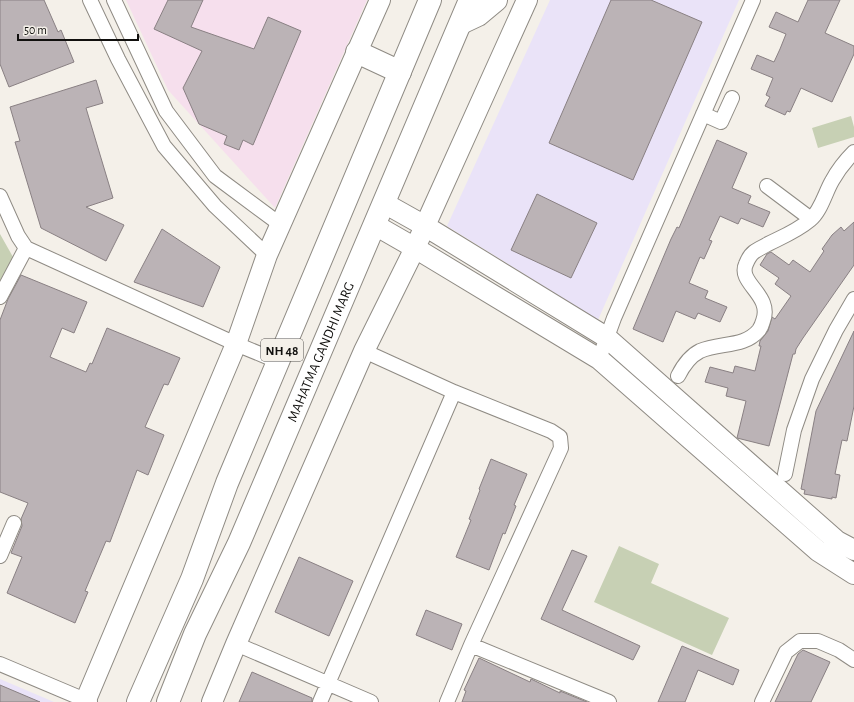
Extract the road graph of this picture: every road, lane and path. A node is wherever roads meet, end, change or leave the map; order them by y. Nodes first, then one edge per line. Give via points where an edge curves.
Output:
1 (90, 0) edge
2 (114, 0) edge
3 (380, 0) edge
4 (470, 0) edge
5 (496, 0) edge
6 (527, 0) edge
7 (753, 0) edge
8 (424, 5) edge
9 (461, 24) junction
10 (358, 52) junction
11 (400, 72) junction
12 (732, 98) dead end
13 (703, 114) junction
14 (854, 152) edge
15 (767, 186) dead end
16 (0, 196) edge
17 (384, 202) junction
18 (811, 219) junction
19 (281, 225) junction
20 (375, 225) junction
21 (425, 226) junction
22 (26, 248) junction
23 (415, 248) junction
24 (267, 255) junction
25 (0, 297) edge
26 (854, 299) edge
27 (606, 337) junction
28 (236, 344) junction
29 (364, 351) junction
30 (599, 359) junction
31 (277, 361) junction
32 (678, 376) dead end
33 (454, 392) junction
34 (785, 474) dead end
35 (14, 523) dead end
36 (854, 550) edge
37 (0, 556) edge
38 (854, 574) edge
39 (236, 644) junction
40 (471, 645) junction
41 (854, 660) edge
42 (0, 664) edge
43 (328, 683) junction
44 (87, 702) edge
45 (138, 702) edge
46 (168, 702) edge
47 (212, 702) edge
48 (320, 702) edge
49 (371, 702) edge
50 (447, 702) edge
51 (609, 702) edge
52 (762, 702) edge

1 - 24 street via 164,146 215,206
2 - 19 street via 166,111 215,176
3 - 10 street
4 - 9 main road, MAHATMA GANDHI MARG / NH 48
5 - 9 main road via 478,15
6 - 21 street
7 - 13 street
8 - 11 main road, NH 48
9 - 17 main road, MAHATMA GANDHI MARG / NH 48
10 - 11 main road
10 - 19 street
11 - 31 main road, NH 48
12 - 13 street via 721,122
13 - 27 street
14 - 18 street via 831,182
15 - 18 street
16 - 22 street
17 - 20 main road, MAHATMA GANDHI MARG / NH 48
17 - 21 street
18 - 32 street via 754,251 744,267 746,277 760,295 764,306 760,328 753,336 742,342 700,351 684,366
19 - 24 street
20 - 23 street
20 - 46 main road, MAHATMA GANDHI MARG / NH 48 via 239,543 195,634
21 - 23 street
21 - 27 street
22 - 25 street
22 - 28 street
23 - 29 street
23 - 30 street
24 - 28 street
26 - 34 street via 812,379 794,430
27 - 30 street
27 - 36 street via 837,541
28 - 31 street
28 - 44 street
29 - 33 street
29 - 39 street
30 - 38 street via 818,551
31 - 45 main road, NH 48 via 227,483 192,579
33 - 40 street via 551,431 560,437 561,448
33 - 43 street
35 - 37 street
39 - 43 street
39 - 47 street
40 - 50 street
40 - 51 street
41 - 52 street via 818,641 800,642 786,652
42 - 44 street
43 - 48 street
43 - 49 street

